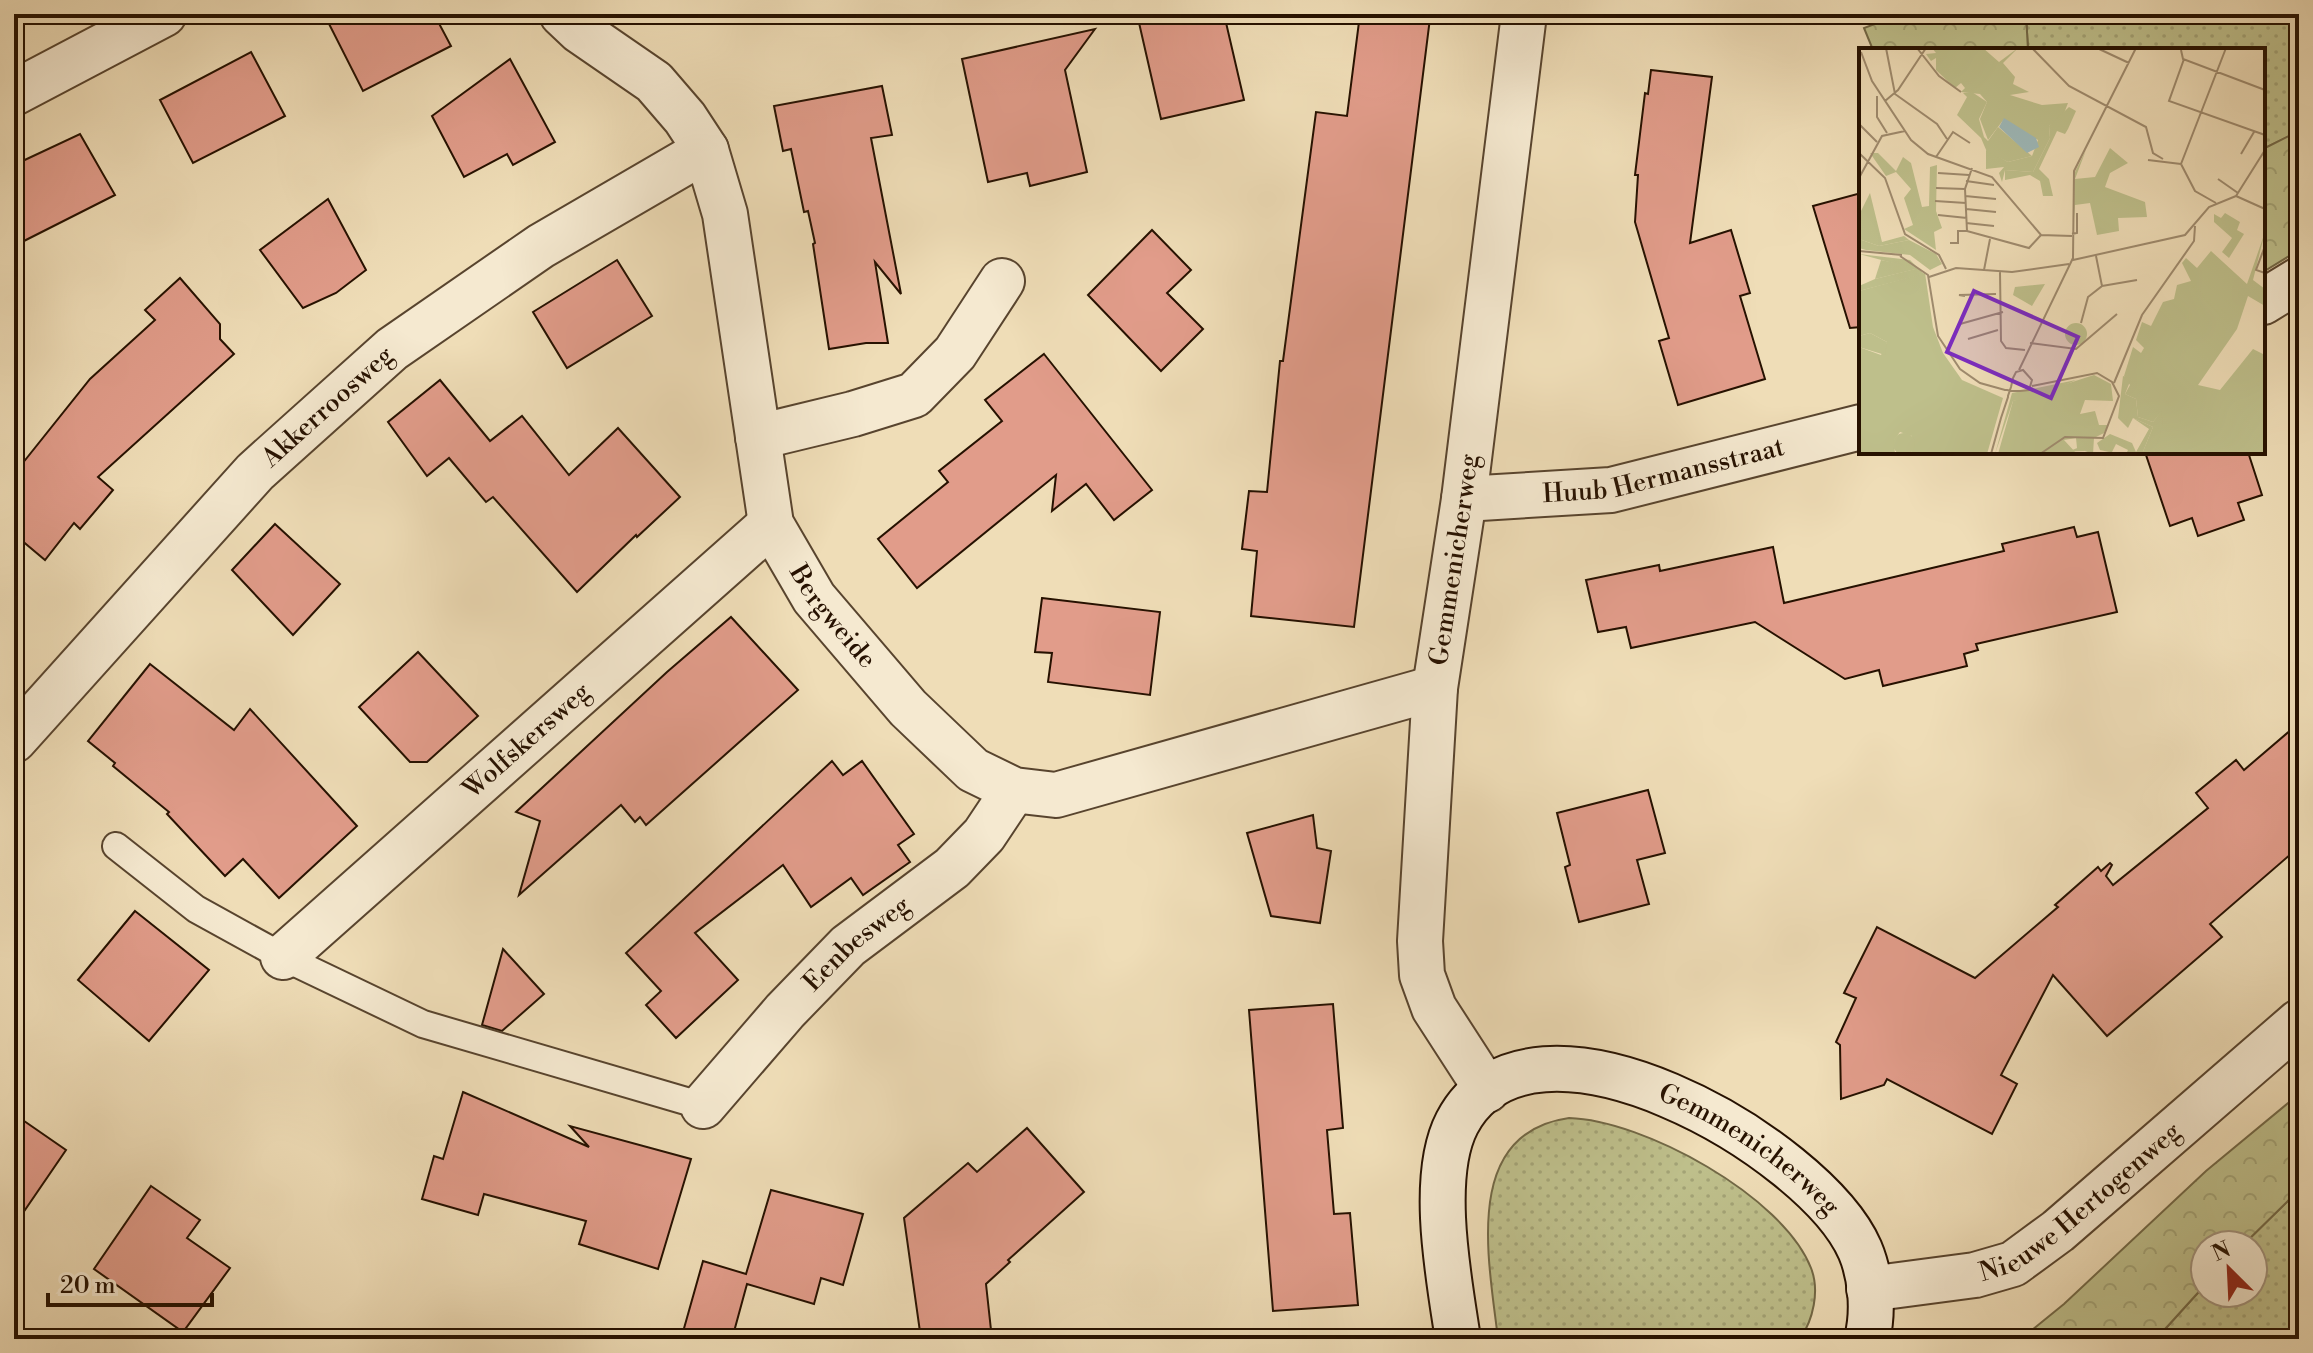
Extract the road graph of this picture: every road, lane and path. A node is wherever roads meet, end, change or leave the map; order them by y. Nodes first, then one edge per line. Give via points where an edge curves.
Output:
1 (164, 14) edge
2 (562, 14) edge
3 (1524, 14) edge
4 (14, 93) edge
5 (706, 150) junction
6 (2299, 280) edge
7 (1002, 281) dead end
8 (2265, 301) edge
9 (1859, 428) edge
10 (758, 437) junction
11 (1464, 499) junction
12 (771, 524) junction
13 (1435, 688) junction
14 (14, 740) edge
15 (1014, 790) junction
16 (116, 846) dead end
17 (283, 957) junction
18 (2299, 1022) edge
19 (1487, 1090) junction
20 (703, 1106) joint
21 (1869, 1289) junction
22 (1458, 1339) edge
23 (1867, 1339) edge

1 - 4 street
2 - 5 street, Bergweide via 654,82
3 - 11 street, Gemmenicherweg
5 - 10 street, Bergweide via 725,214
5 - 14 street, Akkerroosweg via 541,246 392,349 255,472
6 - 8 street
7 - 10 street via 955,353 914,395
9 - 11 street, Huub Hermansstraat via 1611,490
10 - 12 street, Bergweide
11 - 13 street, Gemmenicherweg
12 - 15 street, Bergweide via 814,598 908,708 973,770
12 - 17 street, Wolfskersweg
13 - 15 street, Bergweide via 1056,795
13 - 19 street, Gemmenicherweg via 1422,975 1434,1008
15 - 20 street, Eenbesweg via 984,835 952,868 848,946
16 - 17 lane via 196,909
17 - 20 lane via 423,1024
18 - 21 street, Nieuwe Hertogenweg via 2013,1264 1975,1275
19 - 21 street, Gemmenicherweg via 1527,1071 1584,1071 1635,1082 1714,1116 1784,1162 1827,1202 1860,1250
19 - 22 street, Gemmenicherweg via 1457,1123 1444,1164 1444,1217
21 - 23 street

